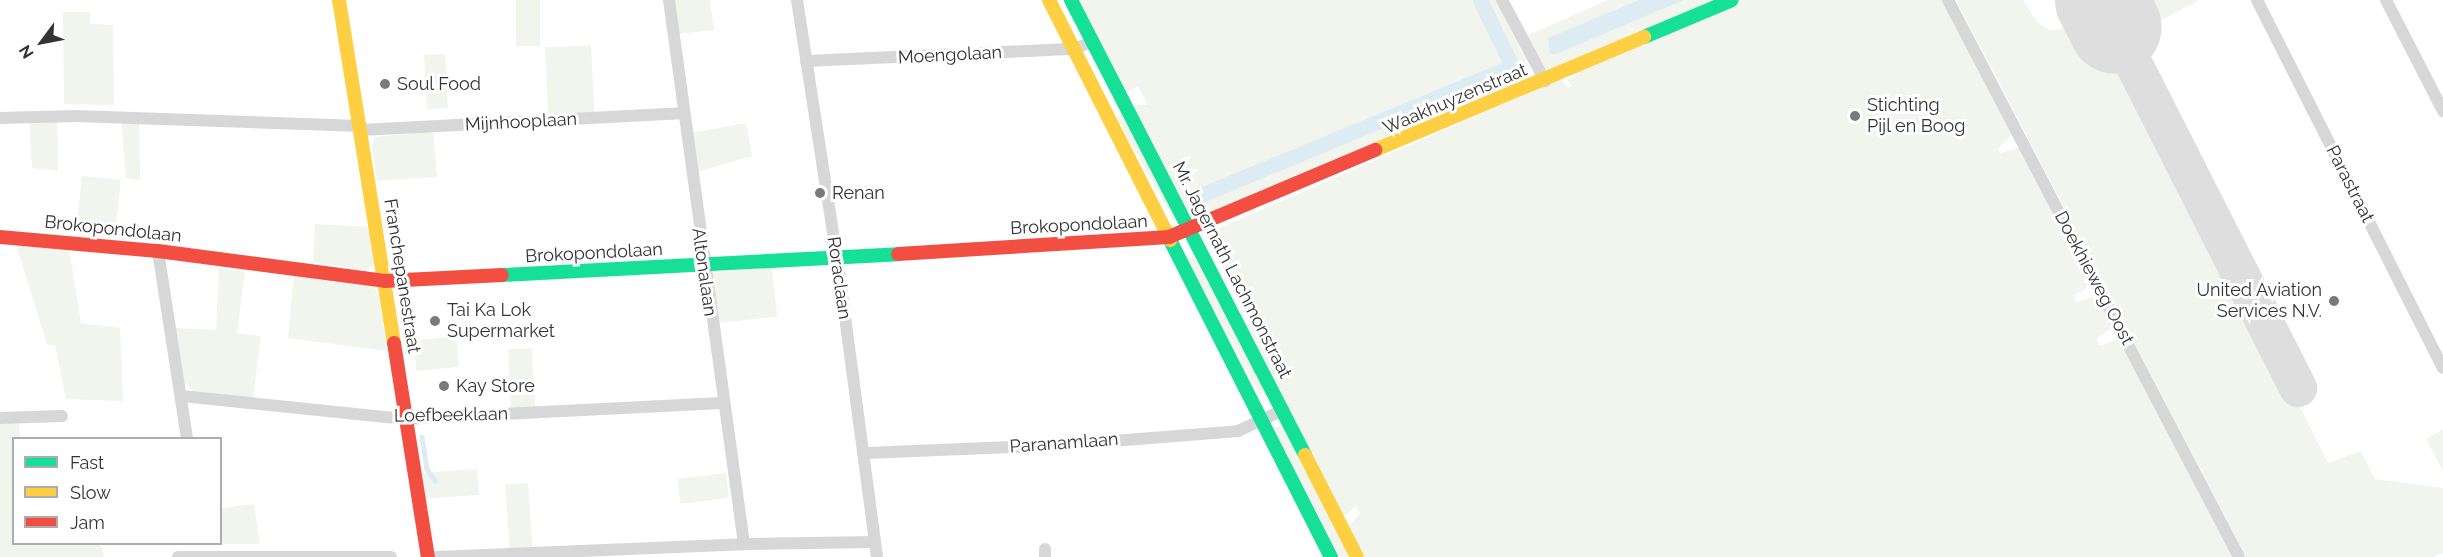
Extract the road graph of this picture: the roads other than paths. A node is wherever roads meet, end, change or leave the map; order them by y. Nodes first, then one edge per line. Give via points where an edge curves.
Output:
1 (339, 0) edge
2 (669, 0) edge
3 (797, 0) edge
4 (1049, 0) edge
5 (1071, 0) edge
6 (1502, 0) edge
7 (1732, 0) edge
8 (1948, 0) edge
9 (2257, 0) edge
10 (2386, 0) edge
11 (1093, 41) junction
12 (1075, 49) junction
13 (806, 61) junction
14 (1545, 81) junction
15 (2443, 111) edge
16 (682, 113) junction
17 (0, 118) edge
18 (361, 128) junction
19 (1191, 229) junction
20 (0, 237) edge
21 (1168, 237) junction
22 (158, 251) junction
23 (837, 257) junction
24 (703, 266) junction
25 (385, 281) junction
26 (2443, 368) edge
27 (182, 396) junction
28 (722, 403) junction
29 (1283, 410) junction
30 (62, 416) dead end
31 (0, 418) edge
32 (406, 419) junction
33 (1261, 420) junction
34 (186, 437) edge
35 (865, 453) junction
36 (875, 542) junction
37 (744, 543) junction
38 (199, 549) edge
39 (178, 557) edge
40 (392, 557) edge
41 (428, 557) edge
42 (436, 557) edge
43 (877, 557) edge
44 (1331, 557) edge
45 (1357, 557) edge
46 (2239, 557) edge

1 - 18 street, Franchepanestraat
2 - 16 street, Altonalaan
3 - 13 street, Roraclaan
4 - 12 street
5 - 11 street, Mr. Jagernath Lachmonstraat
6 - 14 street
7 - 14 street, Waakhuyzenstraat
8 - 46 street, Doekhieweg Oost
9 - 26 street, Parastraat
10 - 15 street
11 - 12 street, Moengolaan
11 - 19 street, Mr. Jagernath Lachmonstraat
12 - 13 street, Moengolaan
12 - 21 street
13 - 23 street, Roraclaan
14 - 19 street, Waakhuyzenstraat
16 - 18 street, Mijnhooplaan
16 - 24 street, Altonalaan
17 - 18 street, Mijnhooplaan via 113,118
18 - 25 street, Franchepanestraat
19 - 21 street, Brokopondolaan
19 - 29 street, Mr. Jagernath Lachmonstraat
20 - 22 street, Brokopondolaan
21 - 23 street, Brokopondolaan
21 - 33 street
22 - 25 street, Brokopondolaan
22 - 27 street
23 - 24 street, Brokopondolaan
23 - 35 street, Roraclaan
24 - 25 street, Brokopondolaan
24 - 28 street, Altonalaan
25 - 32 street, Franchepanestraat
27 - 32 street, Loefbeeklaan
27 - 34 street
28 - 32 street, Loefbeeklaan
28 - 37 street, Altonalaan
29 - 33 street, Paranamlaan
29 - 45 street, Mr. Jagernath Lachmonstraat
30 - 31 street
32 - 41 street, Franchepanestraat
33 - 35 street, Paranamlaan via 1238,431 1062,445
33 - 44 street
35 - 36 street, Roraclaan
36 - 37 street
36 - 43 street, Roraclaan
37 - 42 street
38 - 39 street
38 - 40 street

